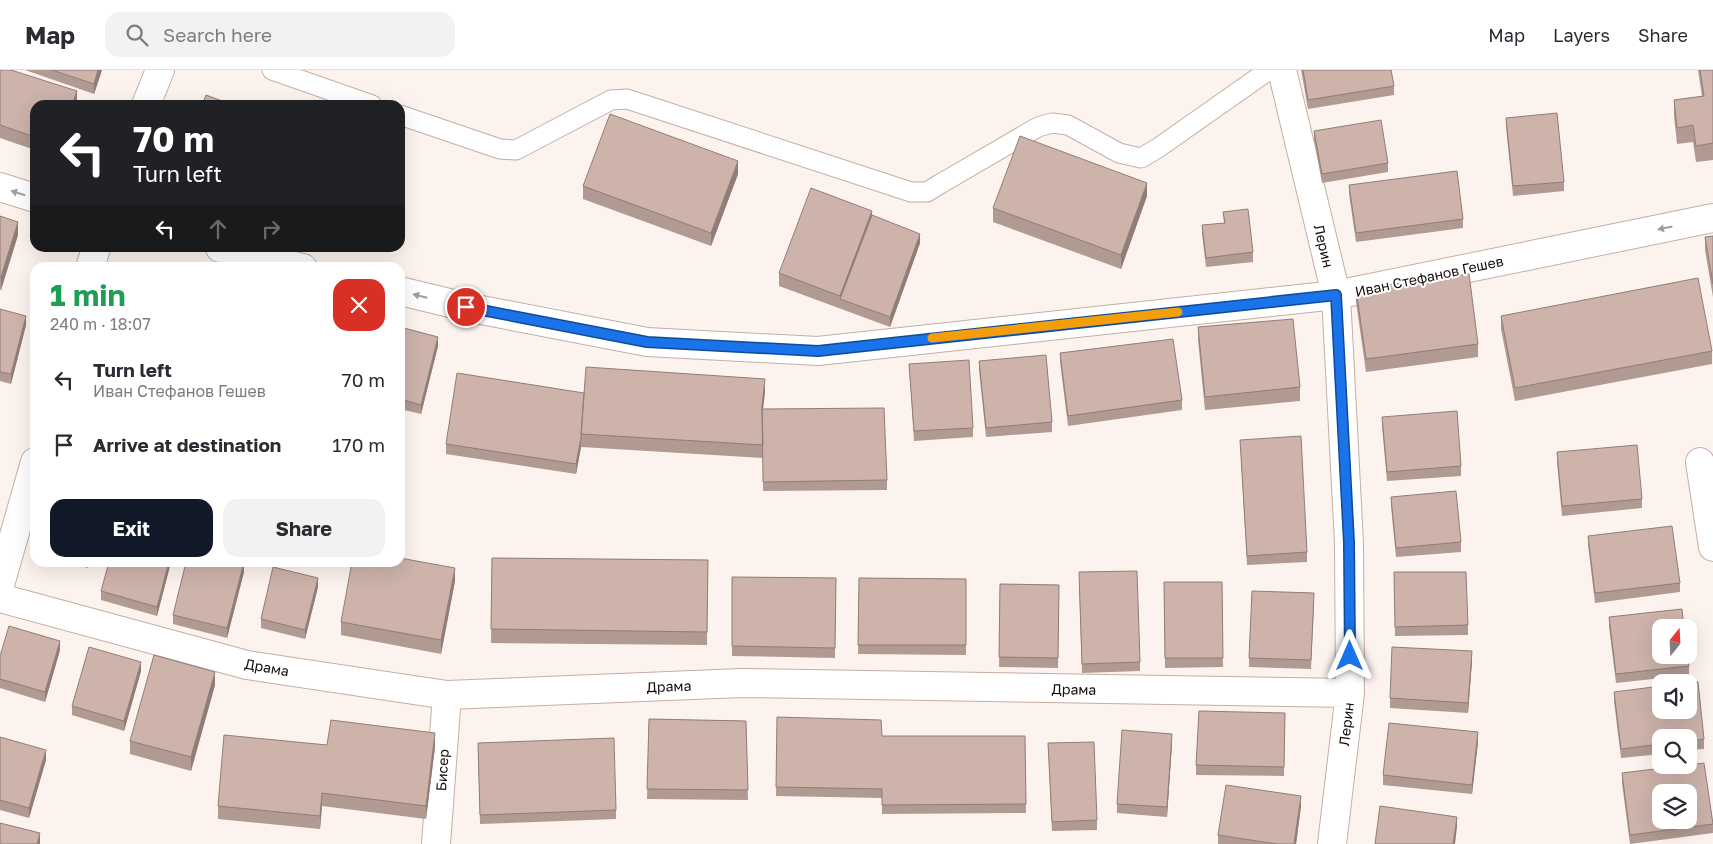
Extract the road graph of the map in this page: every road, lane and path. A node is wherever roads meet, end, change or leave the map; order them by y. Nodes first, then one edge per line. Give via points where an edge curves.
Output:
1 (160, 70) edge
2 (272, 70) edge
3 (1269, 70) edge
4 (1282, 70) edge
5 (148, 100) edge
6 (358, 100) edge
7 (405, 117) edge
8 (0, 187) edge
9 (30, 196) edge
10 (1713, 218) edge
11 (237, 252) edge
12 (278, 262) edge
13 (405, 292) edge
14 (1336, 295) junction
15 (1700, 462) dead end
16 (30, 480) edge
17 (1713, 547) edge
18 (0, 586) edge
19 (0, 598) edge
20 (1350, 694) junction
21 (447, 695) junction
22 (436, 844) edge
23 (1332, 844) edge

1 - 5 street
2 - 6 lane
3 - 7 lane via 1141,158 1119,153 1068,125 1052,122 1038,127 928,192 911,192 627,99 610,100 516,150 500,149
4 - 14 street, Лерин
9 -> 8 street
10 -> 14 street, Иван Стефанов Гешев
11 - 12 street
14 -> 13 street, Иван Стефанов Гешев via 818,351 647,342
14 - 20 street, Лерин via 1349,543
15 - 17 street
16 - 18 street
19 - 21 street, Драма via 247,665
20 - 21 street, Драма via 742,683
20 - 23 street, Лерин
21 - 22 street, Бисер

